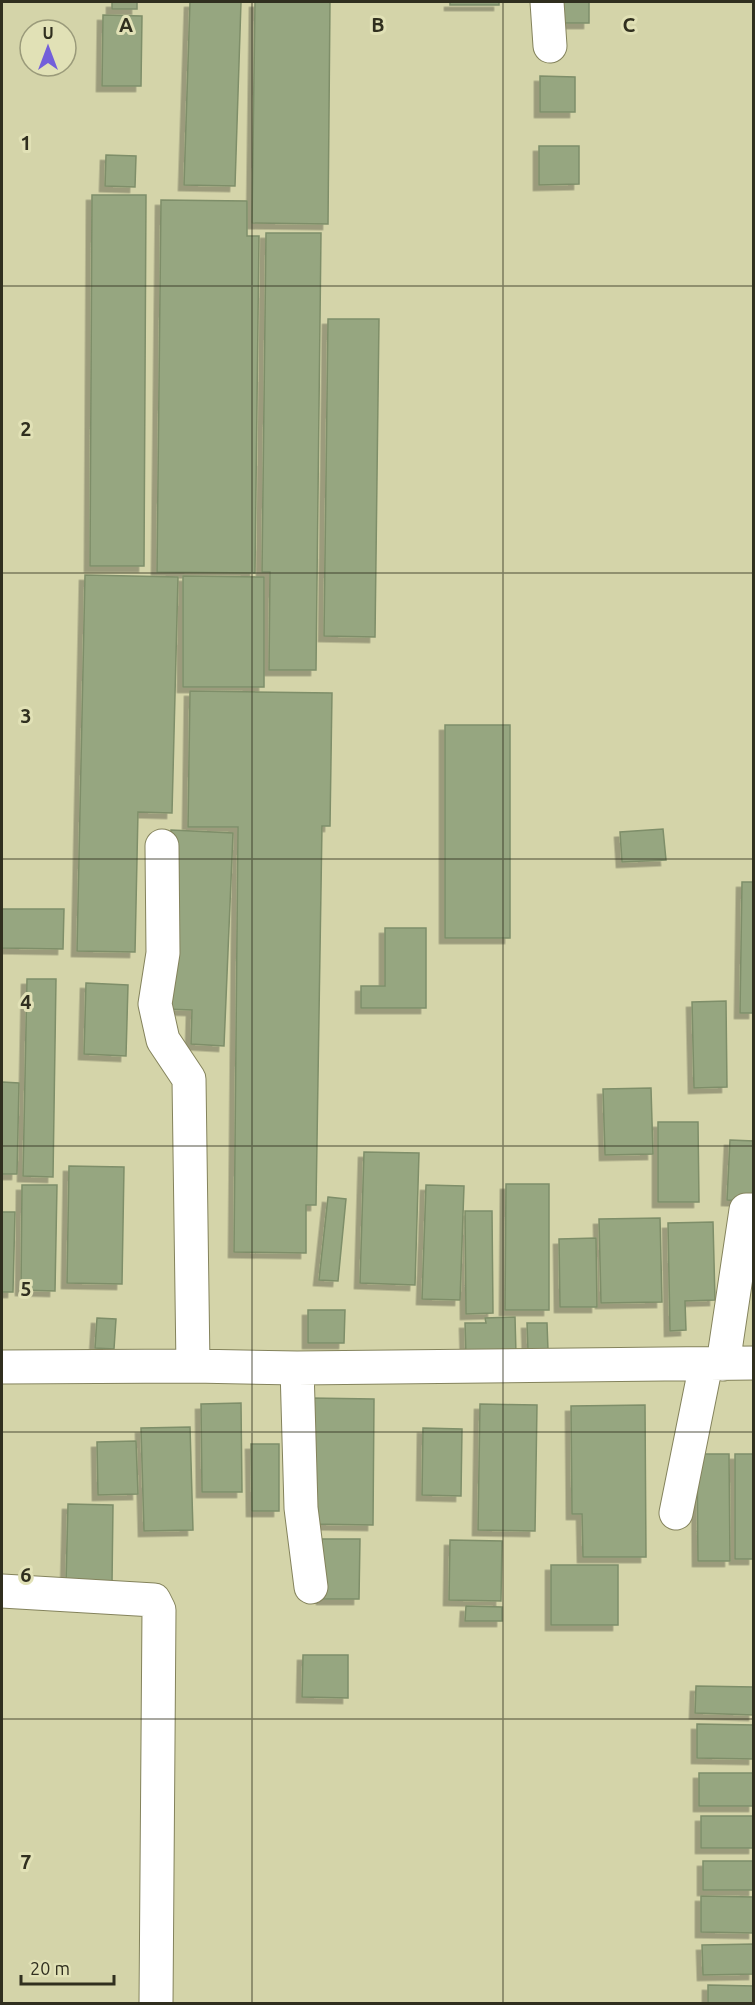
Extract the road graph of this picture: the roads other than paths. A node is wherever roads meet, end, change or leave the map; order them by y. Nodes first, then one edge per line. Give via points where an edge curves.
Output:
1 (547, 2) edge
2 (550, 46) dead end
3 (162, 846) dead end
4 (753, 1210) edge
5 (727, 1364) edge
6 (193, 1366) junction
7 (2, 1367) edge
8 (297, 1368) junction
9 (676, 1513) dead end
10 (310, 1587) dead end
11 (2, 1591) edge
12 (156, 2004) edge

1 - 2 street
3 - 6 street via 163,953 155,1004 163,1040 189,1079
4 - 5 street via 746,1210
5 - 8 street
5 - 9 street
6 - 7 street
6 - 8 street
8 - 10 street via 301,1508
11 - 12 street via 154,1600 159,1610

